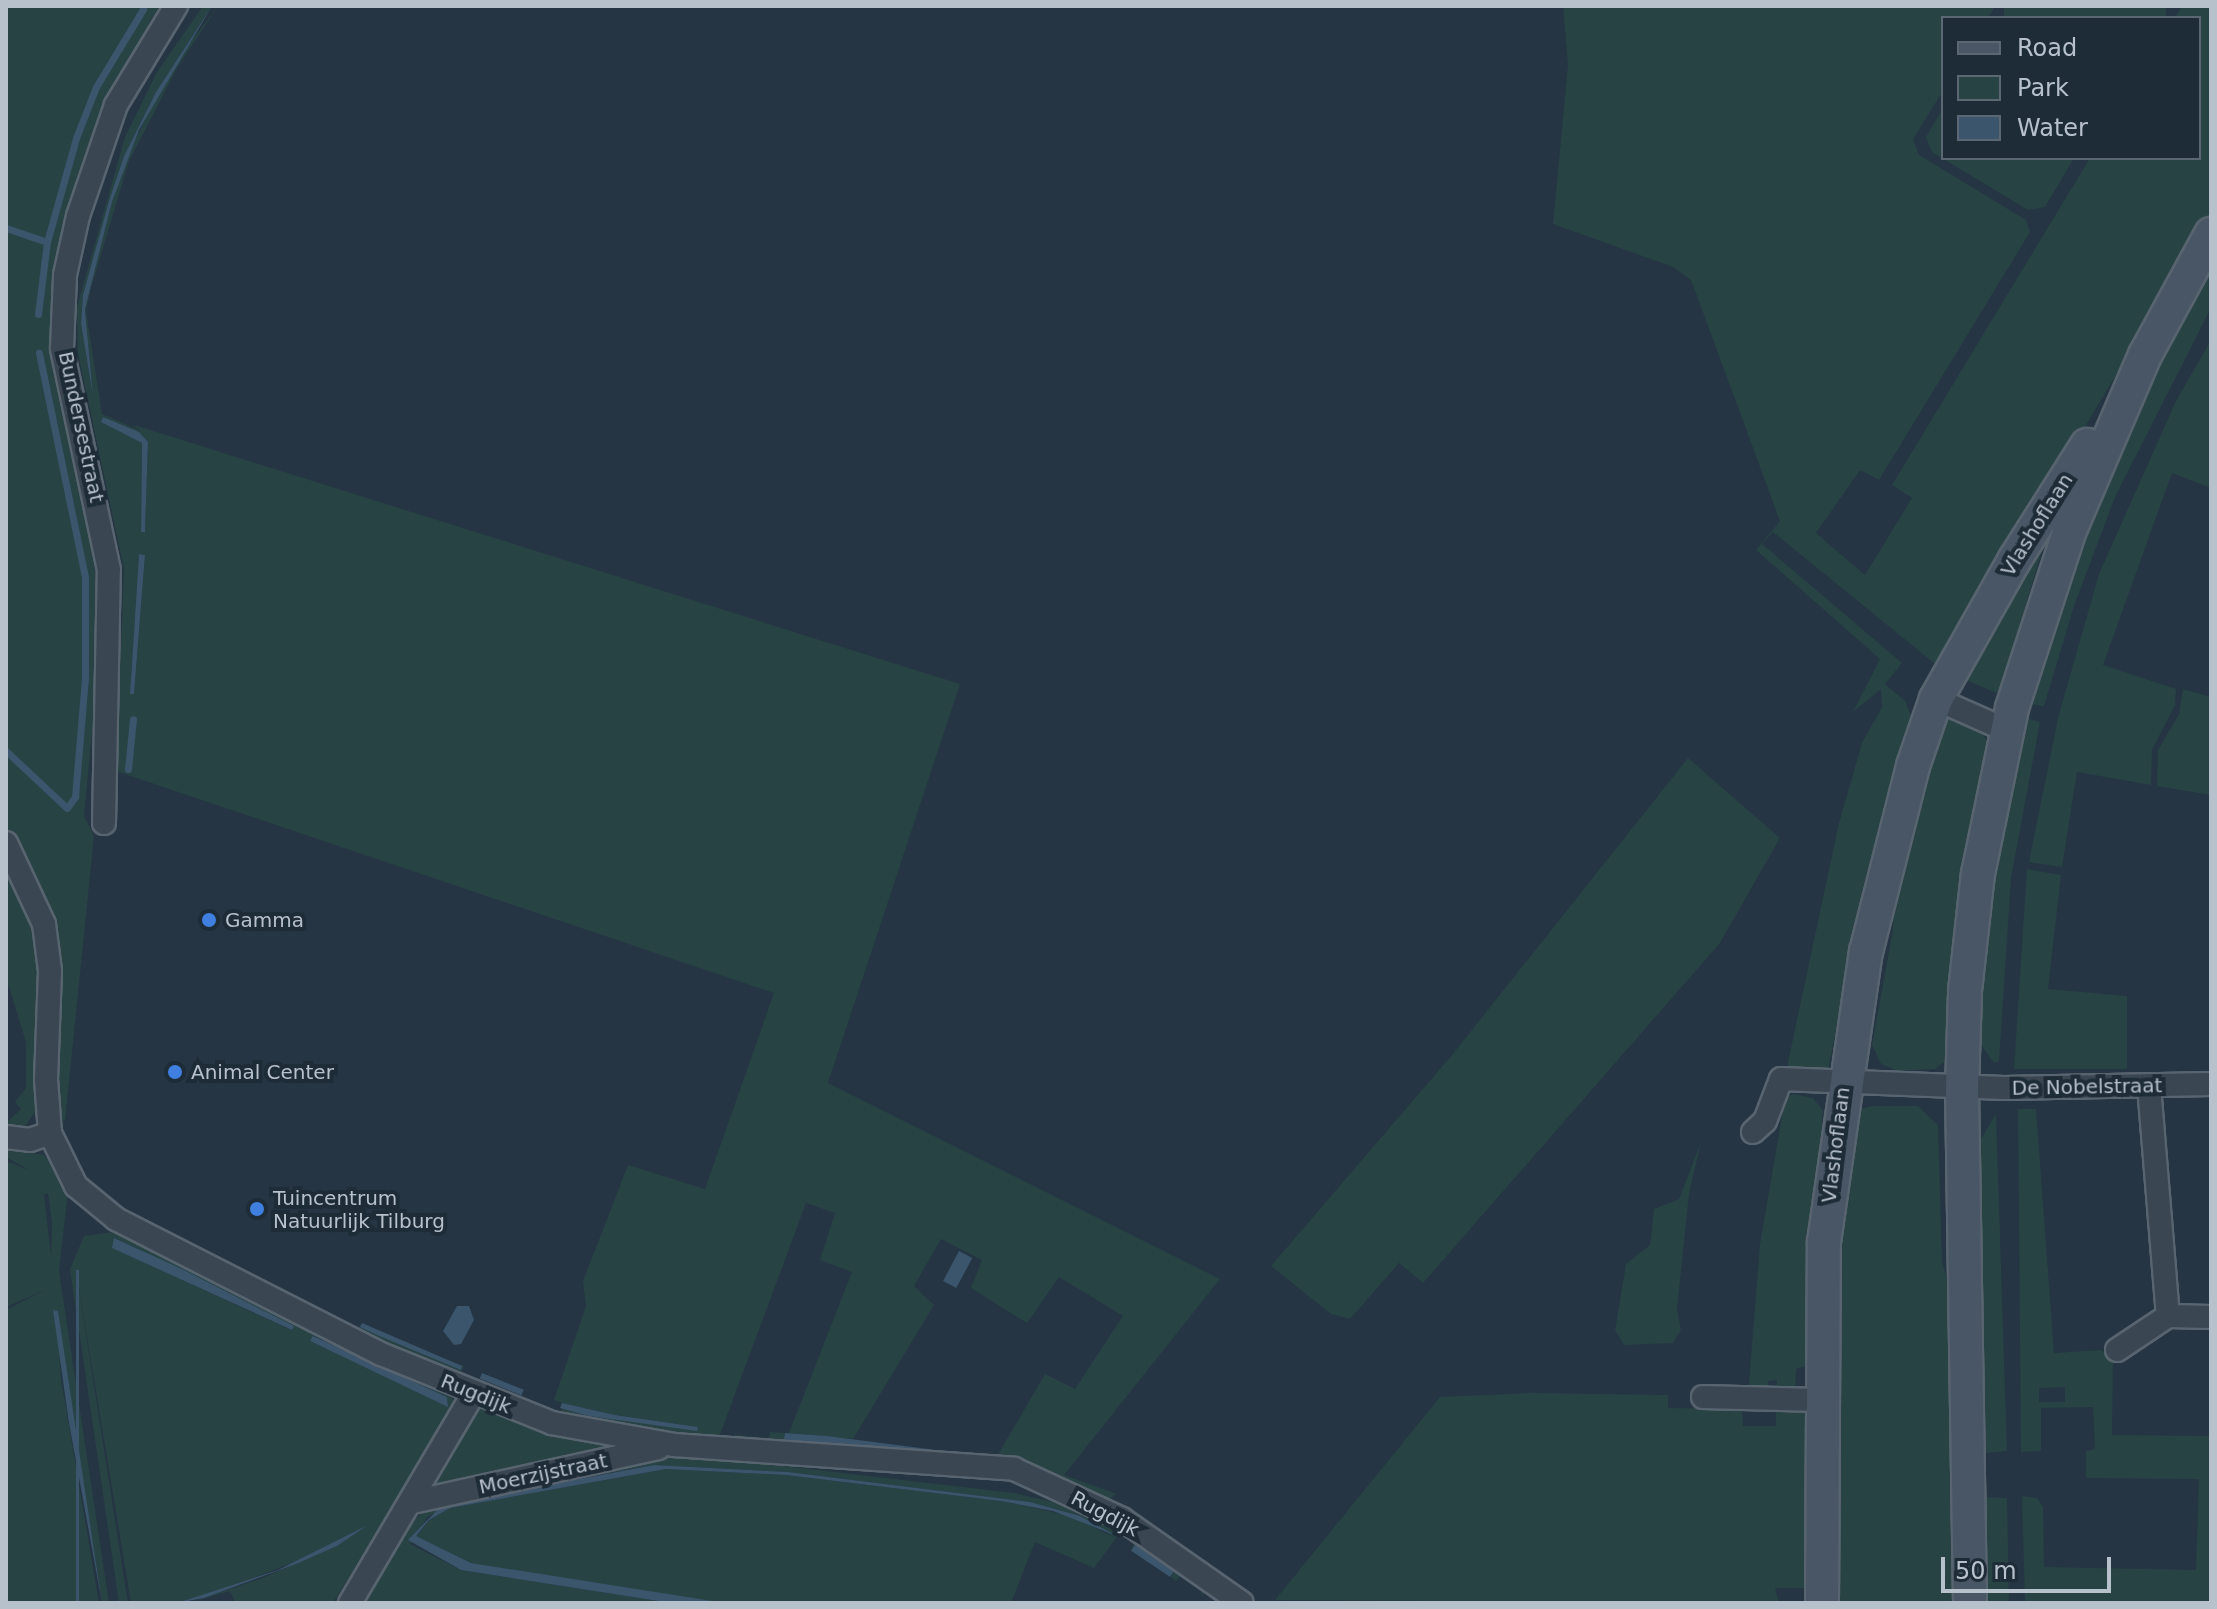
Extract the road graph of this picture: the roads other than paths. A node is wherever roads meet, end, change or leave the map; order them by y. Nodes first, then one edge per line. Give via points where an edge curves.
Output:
1 (176, 6) edge
2 (2211, 234) edge
3 (2145, 355) junction
4 (1936, 699) junction
5 (2006, 730) junction
6 (104, 823) dead end
7 (6, 843) edge
8 (2211, 1084) edge
9 (1844, 1085) junction
10 (2149, 1086) junction
11 (1962, 1088) junction
12 (1753, 1132) dead end
13 (50, 1133) junction
14 (6, 1137) edge
15 (2168, 1316) junction
16 (2211, 1317) edge
17 (2117, 1350) dead end
18 (473, 1394) junction
19 (1703, 1397) dead end
20 (1819, 1400) junction
21 (674, 1445) junction
22 (413, 1502) junction
23 (350, 1603) edge
24 (1242, 1603) edge
25 (1822, 1603) edge
26 (1970, 1603) edge

1 - 6 street, Bundersestraat via 116,105 78,216 65,275 62,348 109,570
2 - 3 street, Vlashoflaan
3 - 4 street, Vlashoflaan via 2015,559
3 - 5 street, Vlashoflaan via 2070,530
4 - 5 street
4 - 9 street, Vlashoflaan via 1913,766 1866,952
5 - 11 street, Vlashoflaan via 1978,874 1965,991
7 - 13 street, Rugdijk via 44,924 50,971
8 - 10 street, De Nobelstraat
9 - 11 street, De Nobelstraat
9 - 12 street, De Nobelstraat via 1781,1079 1765,1121
9 - 20 street, Vlashoflaan via 1824,1242
10 - 11 street, De Nobelstraat
10 - 15 street
11 - 26 street, Vlashoflaan
13 - 14 street via 30,1140
13 - 18 street, Rugdijk via 76,1186 116,1219 381,1354
15 - 16 street
15 - 17 street
18 - 21 street, Rugdijk via 552,1423
18 - 22 street
19 - 20 street
20 - 25 street, Vlashoflaan
21 - 22 street, Moerzijstraat
21 - 24 street, Rugdijk via 1014,1469 1122,1519
22 - 23 street

